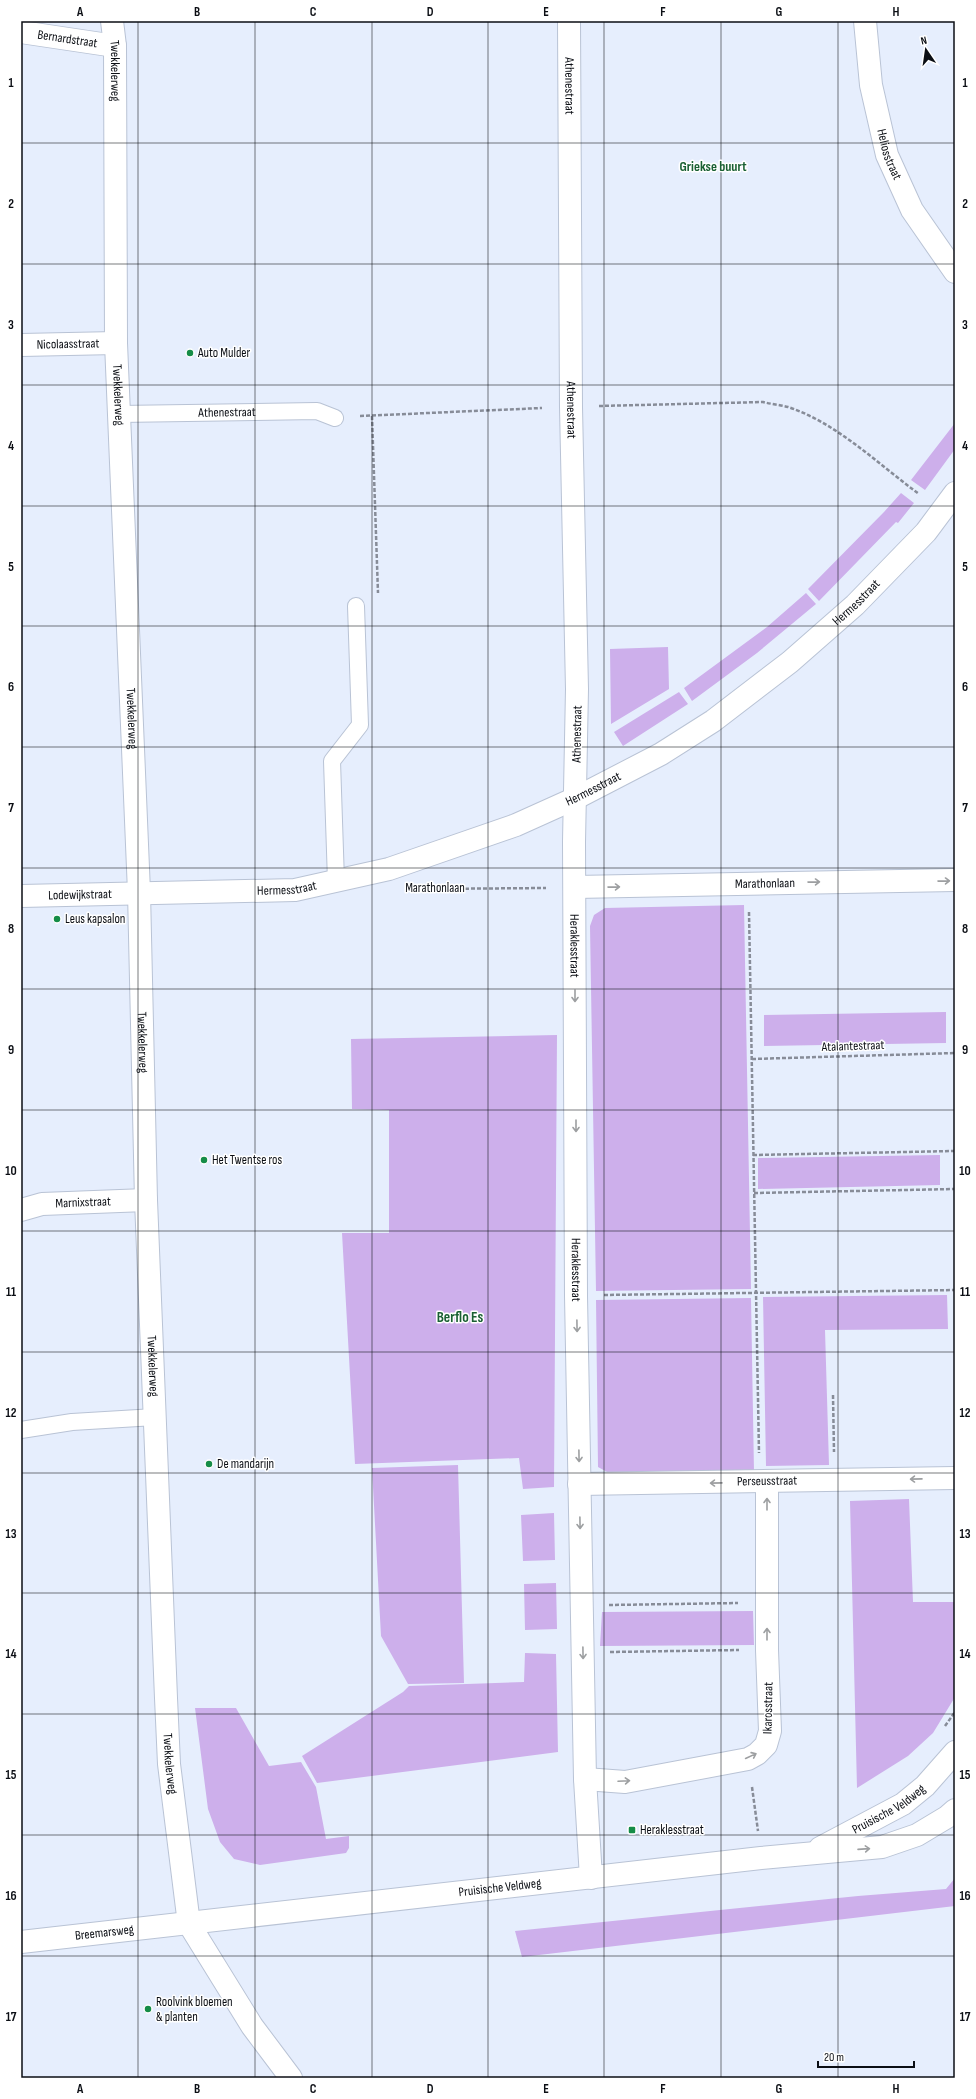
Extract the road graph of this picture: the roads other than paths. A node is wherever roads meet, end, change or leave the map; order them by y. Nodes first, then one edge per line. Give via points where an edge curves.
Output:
1 (112, 21) edge
2 (569, 21) edge
3 (865, 21) edge
4 (21, 32) edge
5 (115, 46) junction
6 (955, 272) edge
7 (116, 343) junction
8 (21, 345) edge
9 (119, 414) junction
10 (335, 418) road end
11 (955, 493) edge
12 (356, 606) road end
13 (576, 798) junction
14 (955, 880) edge
15 (336, 881) junction
16 (575, 888) junction
17 (139, 892) junction
18 (21, 896) edge
19 (146, 1200) junction
20 (21, 1210) edge
21 (154, 1417) junction
22 (21, 1430) edge
23 (955, 1478) edge
24 (763, 1482) junction
25 (579, 1484) junction
26 (955, 1752) edge
27 (585, 1779) junction
28 (955, 1810) edge
29 (812, 1853) junction
30 (591, 1878) junction
31 (189, 1924) junction
32 (21, 1942) edge
33 (291, 2078) edge

1 - 5 street, Twekkelerweg
2 - 13 street, Athenestraat
3 - 6 street, Heliosstraat via 871,85 887,155 912,210
4 - 5 street, Bernardstraat
5 - 7 street, Twekkelerweg
7 - 8 street, Nicolaasstraat
7 - 9 street, Twekkelerweg
9 - 10 lane, Athenestraat via 317,412
9 - 17 street, Twekkelerweg
11 - 13 street, Hermesstraat via 926,532 855,605 790,662 713,721 661,754
12 - 15 lane via 360,725 332,761
13 - 15 street, Hermesstraat via 516,825 456,847 389,869
13 - 16 street
16 -> 14 street, Marathonlaan
15 - 17 street, Hermesstraat via 295,890
16 -> 25 street, Heraklesstraat
17 - 18 street, Lodewijkstraat
17 - 19 street, Twekkelerweg
19 - 20 street, Marnixstraat via 42,1204
19 - 21 street, Twekkelerweg
21 - 22 lane via 72,1422
21 - 31 street, Twekkelerweg via 168,1764
23 -> 24 street, Perseusstraat
24 -> 25 street, Perseusstraat
27 -> 24 street, Ikarosstraat via 625,1782 748,1759 766,1745 770,1731
25 -> 27 street, Heraklesstraat
26 - 29 street, Pruisische Veldweg via 925,1786 903,1804
27 - 30 street, Heraklesstraat
29 -> 28 street, Pruisische Veldweg via 882,1847 918,1835
29 - 30 street, Pruisische Veldweg
30 - 31 street, Pruisische Veldweg
31 - 32 street, Breemarsweg
31 - 33 street, Twekkelerweg via 252,2026

